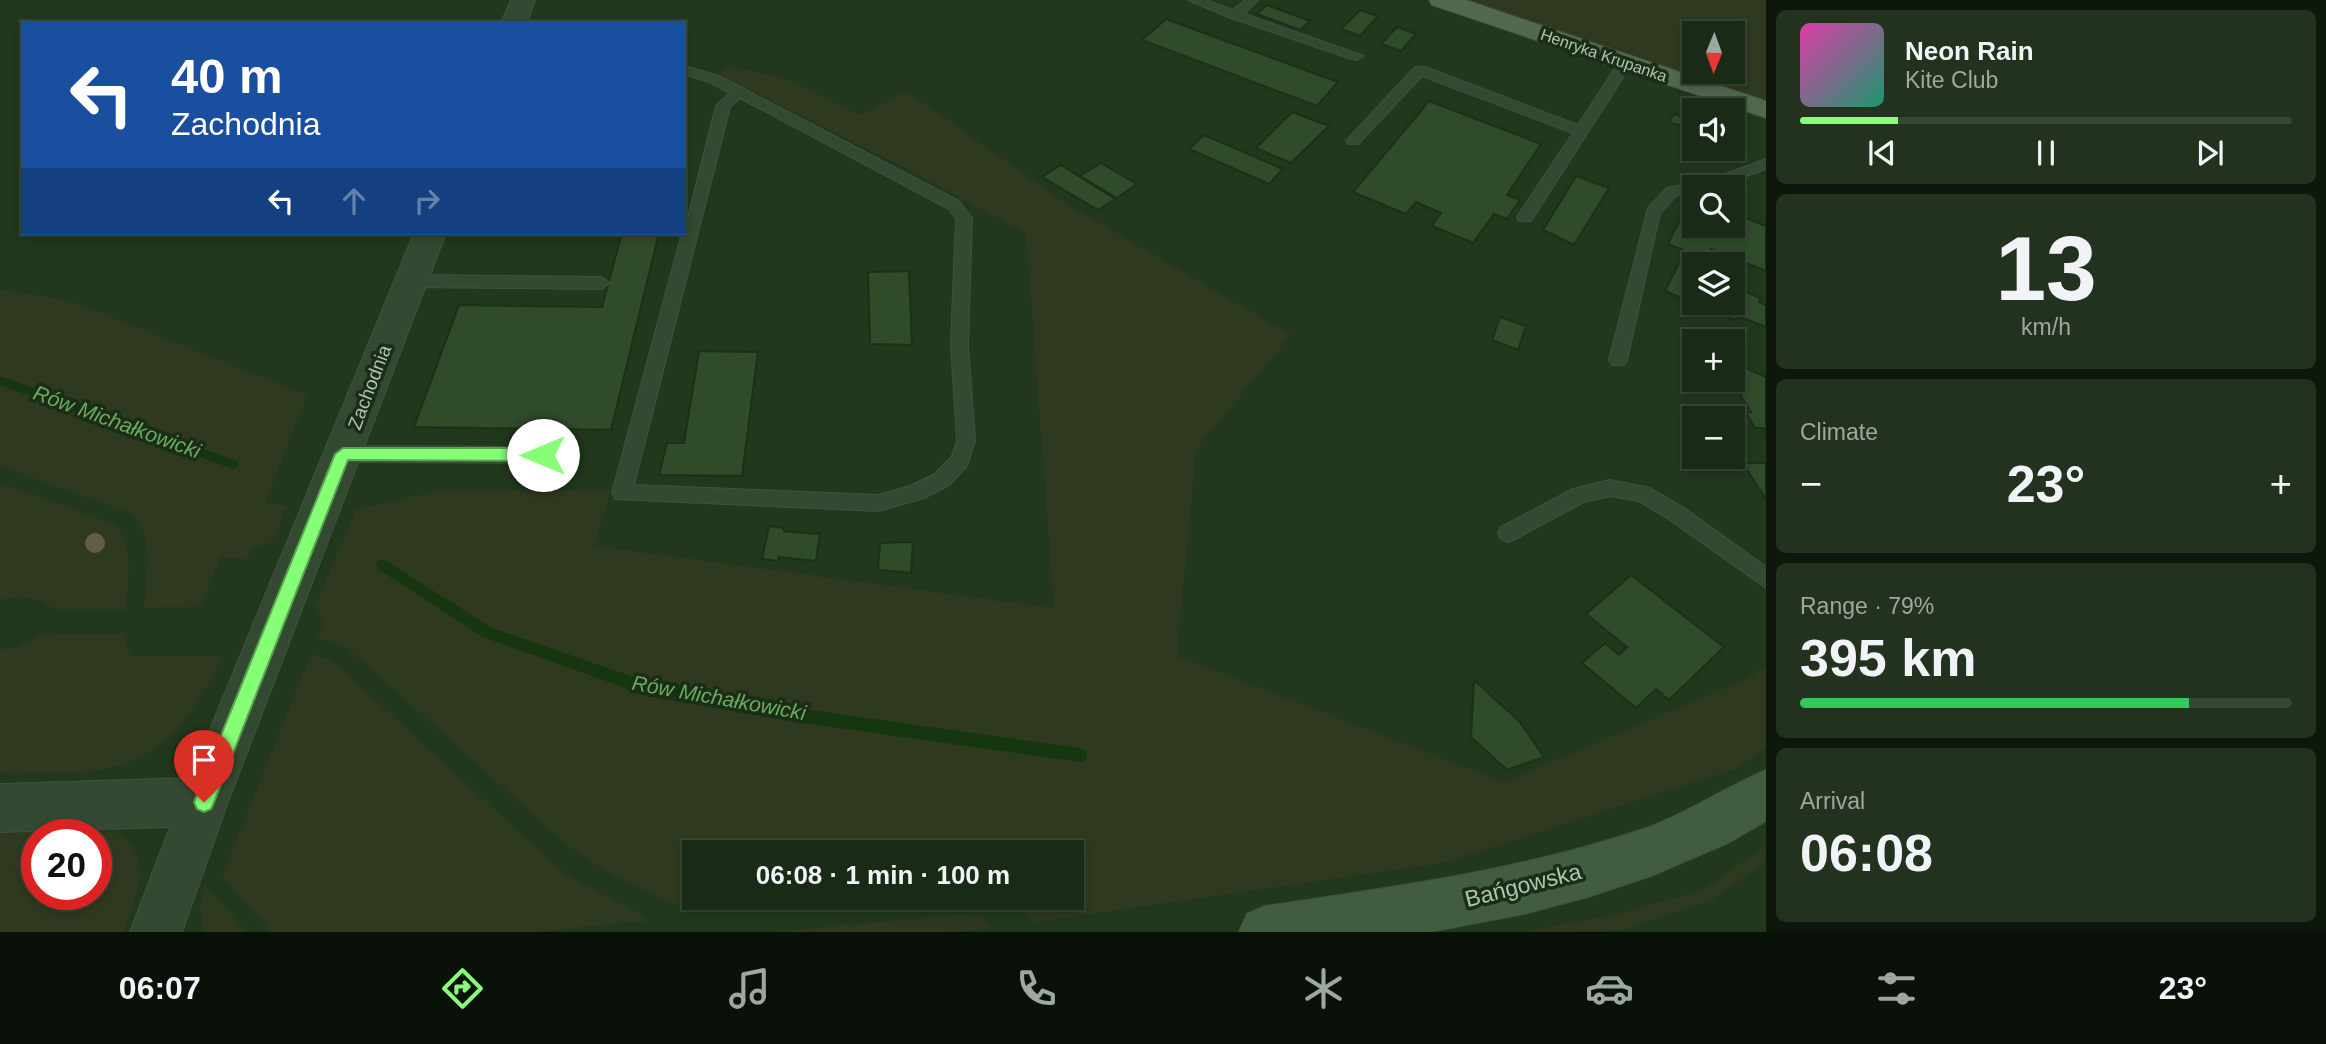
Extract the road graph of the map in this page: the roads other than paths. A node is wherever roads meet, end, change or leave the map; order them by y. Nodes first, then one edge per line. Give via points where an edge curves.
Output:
1 (523, 0) edge
2 (1194, 0) edge
3 (1252, 0) edge
4 (1441, 0) edge
5 (1235, 15) junction
6 (515, 21) edge
7 (1356, 56) dead end
8 (1626, 62) junction
9 (686, 71) edge
10 (739, 92) junction
11 (1766, 110) edge
12 (1581, 131) junction
13 (1353, 141) dead end
14 (1766, 164) edge
15 (1525, 217) dead end
16 (429, 235) edge
17 (411, 281) junction
18 (602, 283) dead end
19 (1618, 360) dead end
20 (343, 454) junction
21 (543, 455) dead end
22 (1508, 533) dead end
23 (1766, 579) edge
24 (1766, 794) edge
25 (204, 802) junction
26 (0, 808) edge
27 (156, 932) edge
28 (1265, 932) edge

1 - 6 street
2 - 5 lane
3 - 5 lane
4 - 8 main road, Henryka Krupanka
5 - 7 lane
8 - 11 main road, Henryka Krupanka
8 - 12 lane
9 - 10 lane
10 - 10 lane via 723,106 622,493 879,503 909,497 951,471 965,449 960,360 964,218 954,205
12 - 13 lane via 1420,70
12 - 15 lane
14 - 19 lane via 1715,183 1672,191 1653,212
16 - 17 street, Zachodnia
17 - 18 lane
17 - 20 street, Zachodnia
20 - 21 lane
20 - 25 street, Zachodnia
22 - 23 lane via 1580,495 1610,488 1643,494
24 - 28 street, Bańgowska via 1731,817 1637,856 1488,897
25 - 26 street
25 - 27 street, Zachodnia

